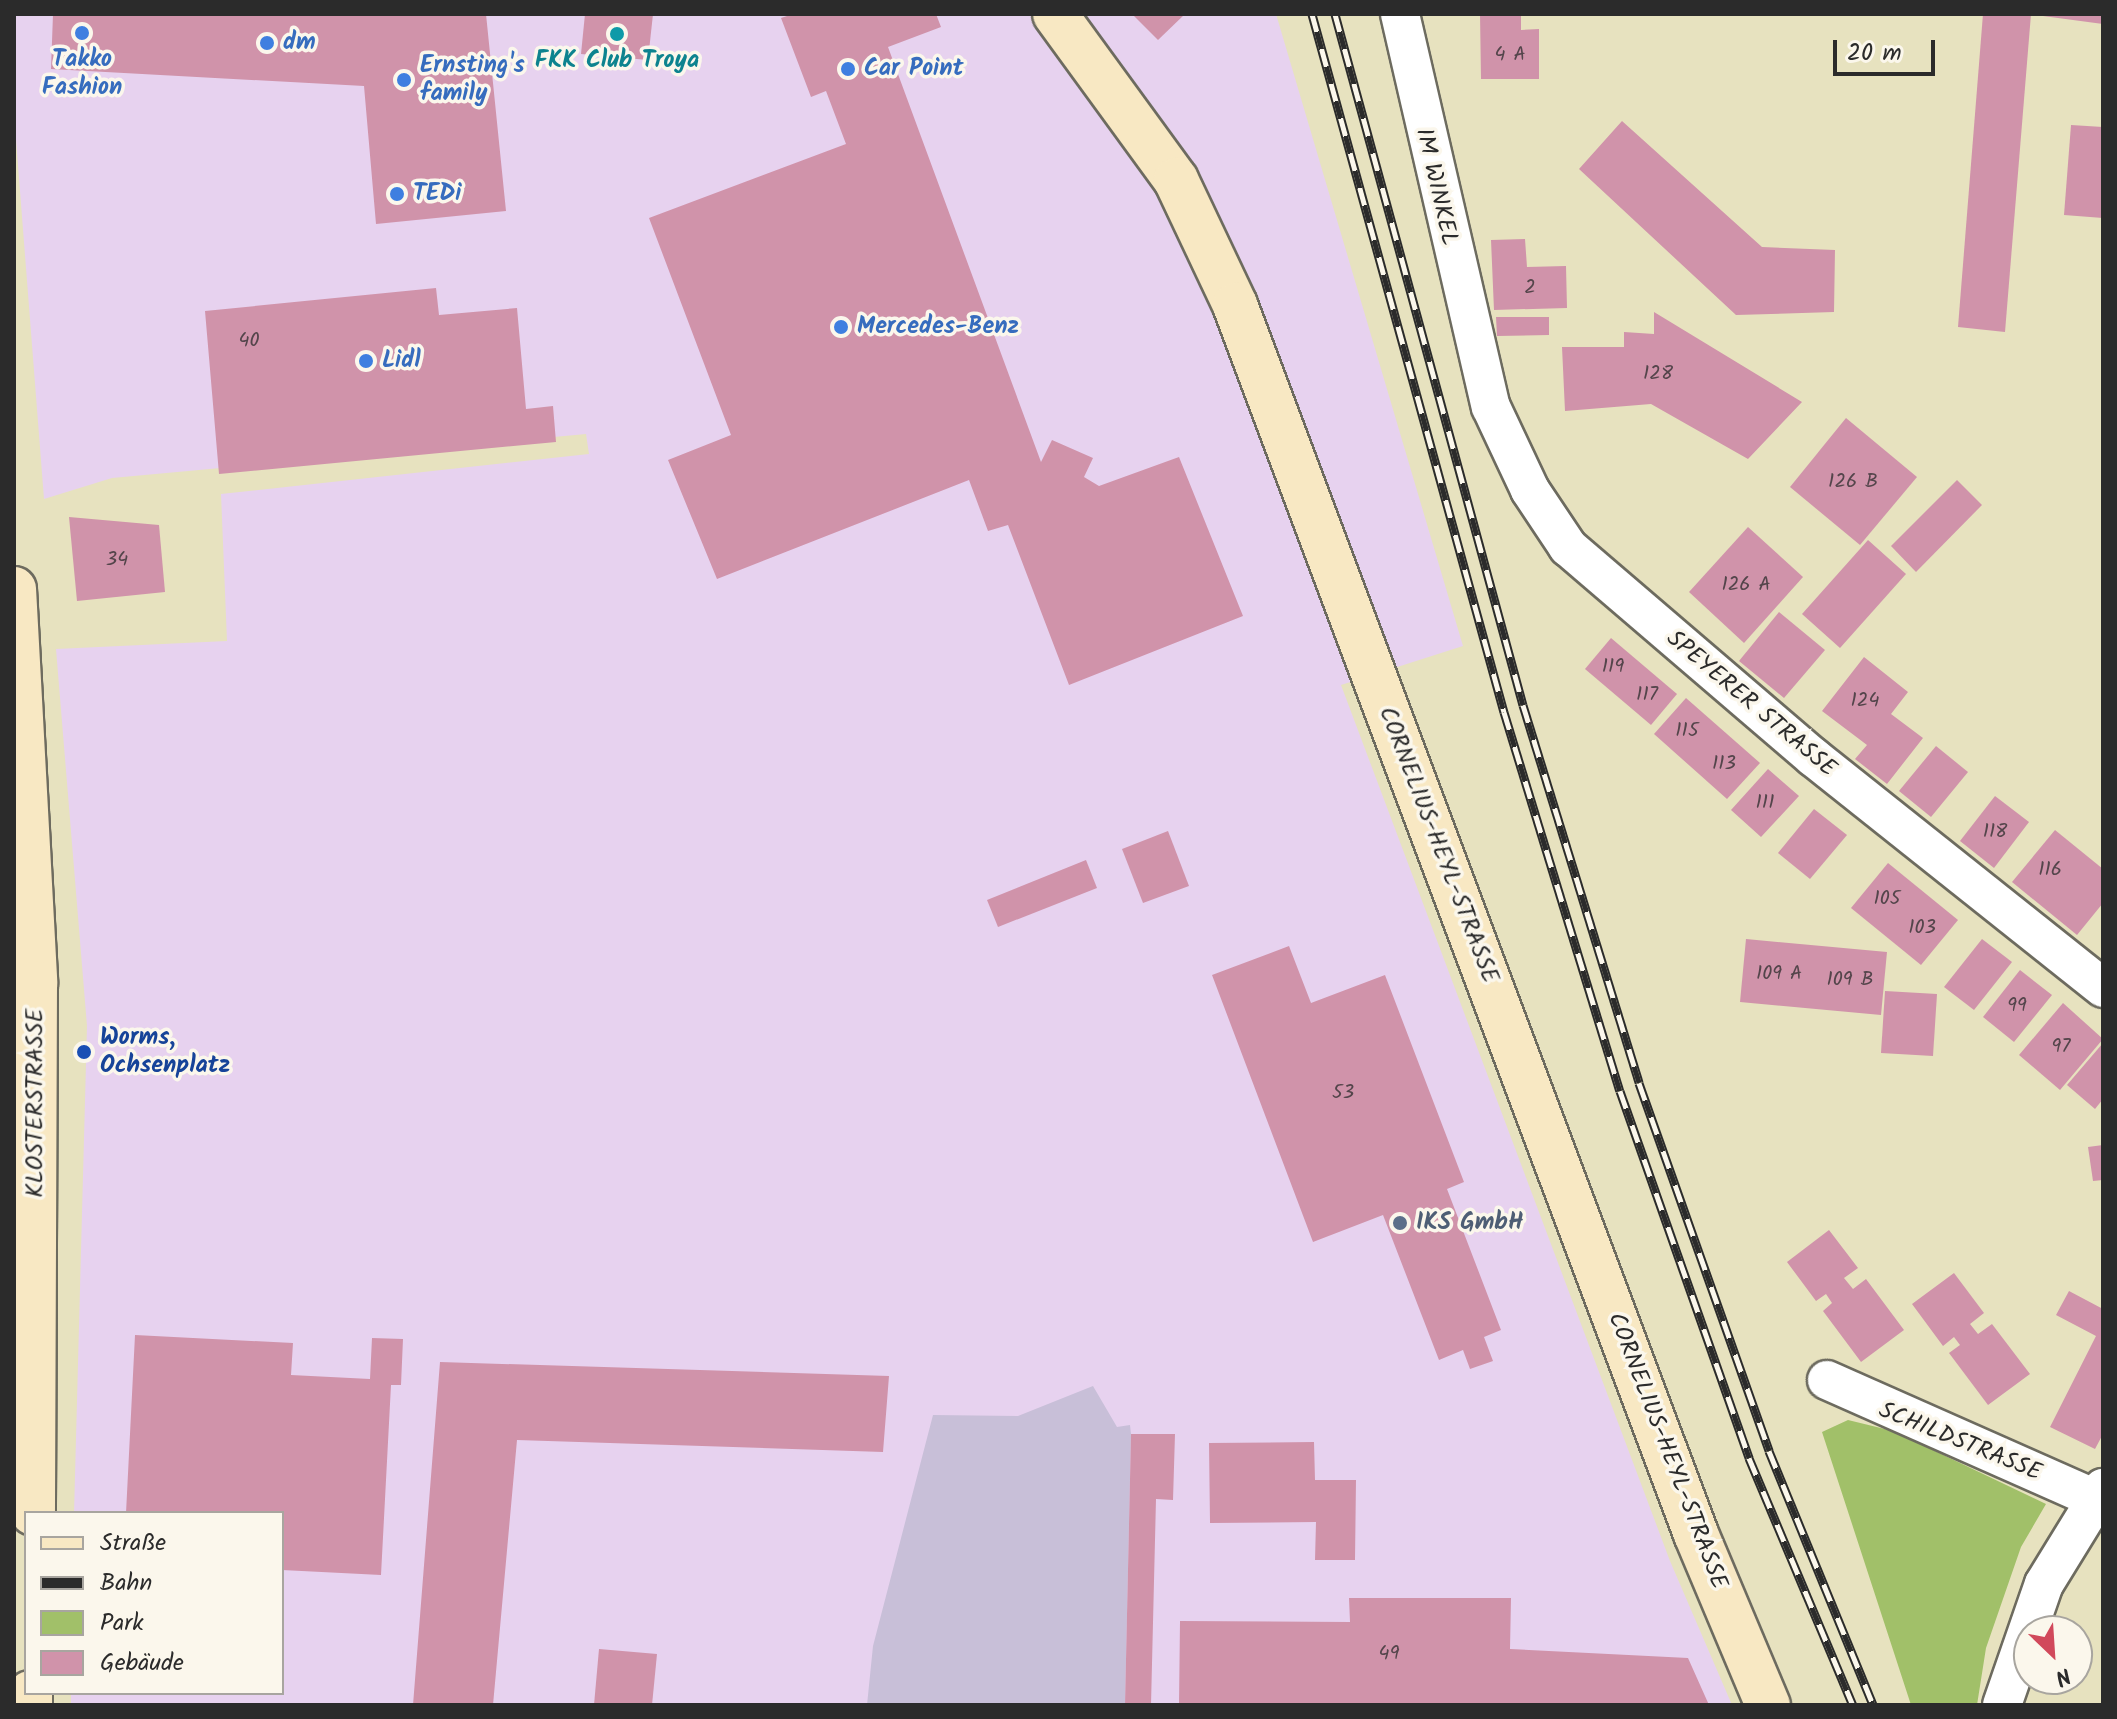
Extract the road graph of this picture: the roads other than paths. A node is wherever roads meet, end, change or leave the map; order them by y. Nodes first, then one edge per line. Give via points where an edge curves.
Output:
1 (1055, 14) edge
2 (1400, 14) edge
3 (1477, 359) joint
4 (16, 616) edge
5 (2103, 988) edge
6 (25, 1221) edge
7 (1827, 1380) dead end
8 (2099, 1493) edge
9 (33, 1511) edge
10 (1768, 1705) edge
11 (2002, 1705) edge

1 - 10 main road, CORNELIUS-HEYL-STRASSE via 1176,180 1235,305 1696,1534
2 - 3 street, IM WINKEL
3 - 5 street, SPEYERER STRASSE via 1510,454 1568,547 1813,757
4 - 6 main road, KLOSTERSTRASSE
6 - 9 main road, KLOSTERSTRASSE
7 - 8 street, SCHILDSTRASSE via 1886,1413
8 - 11 street via 2044,1584

